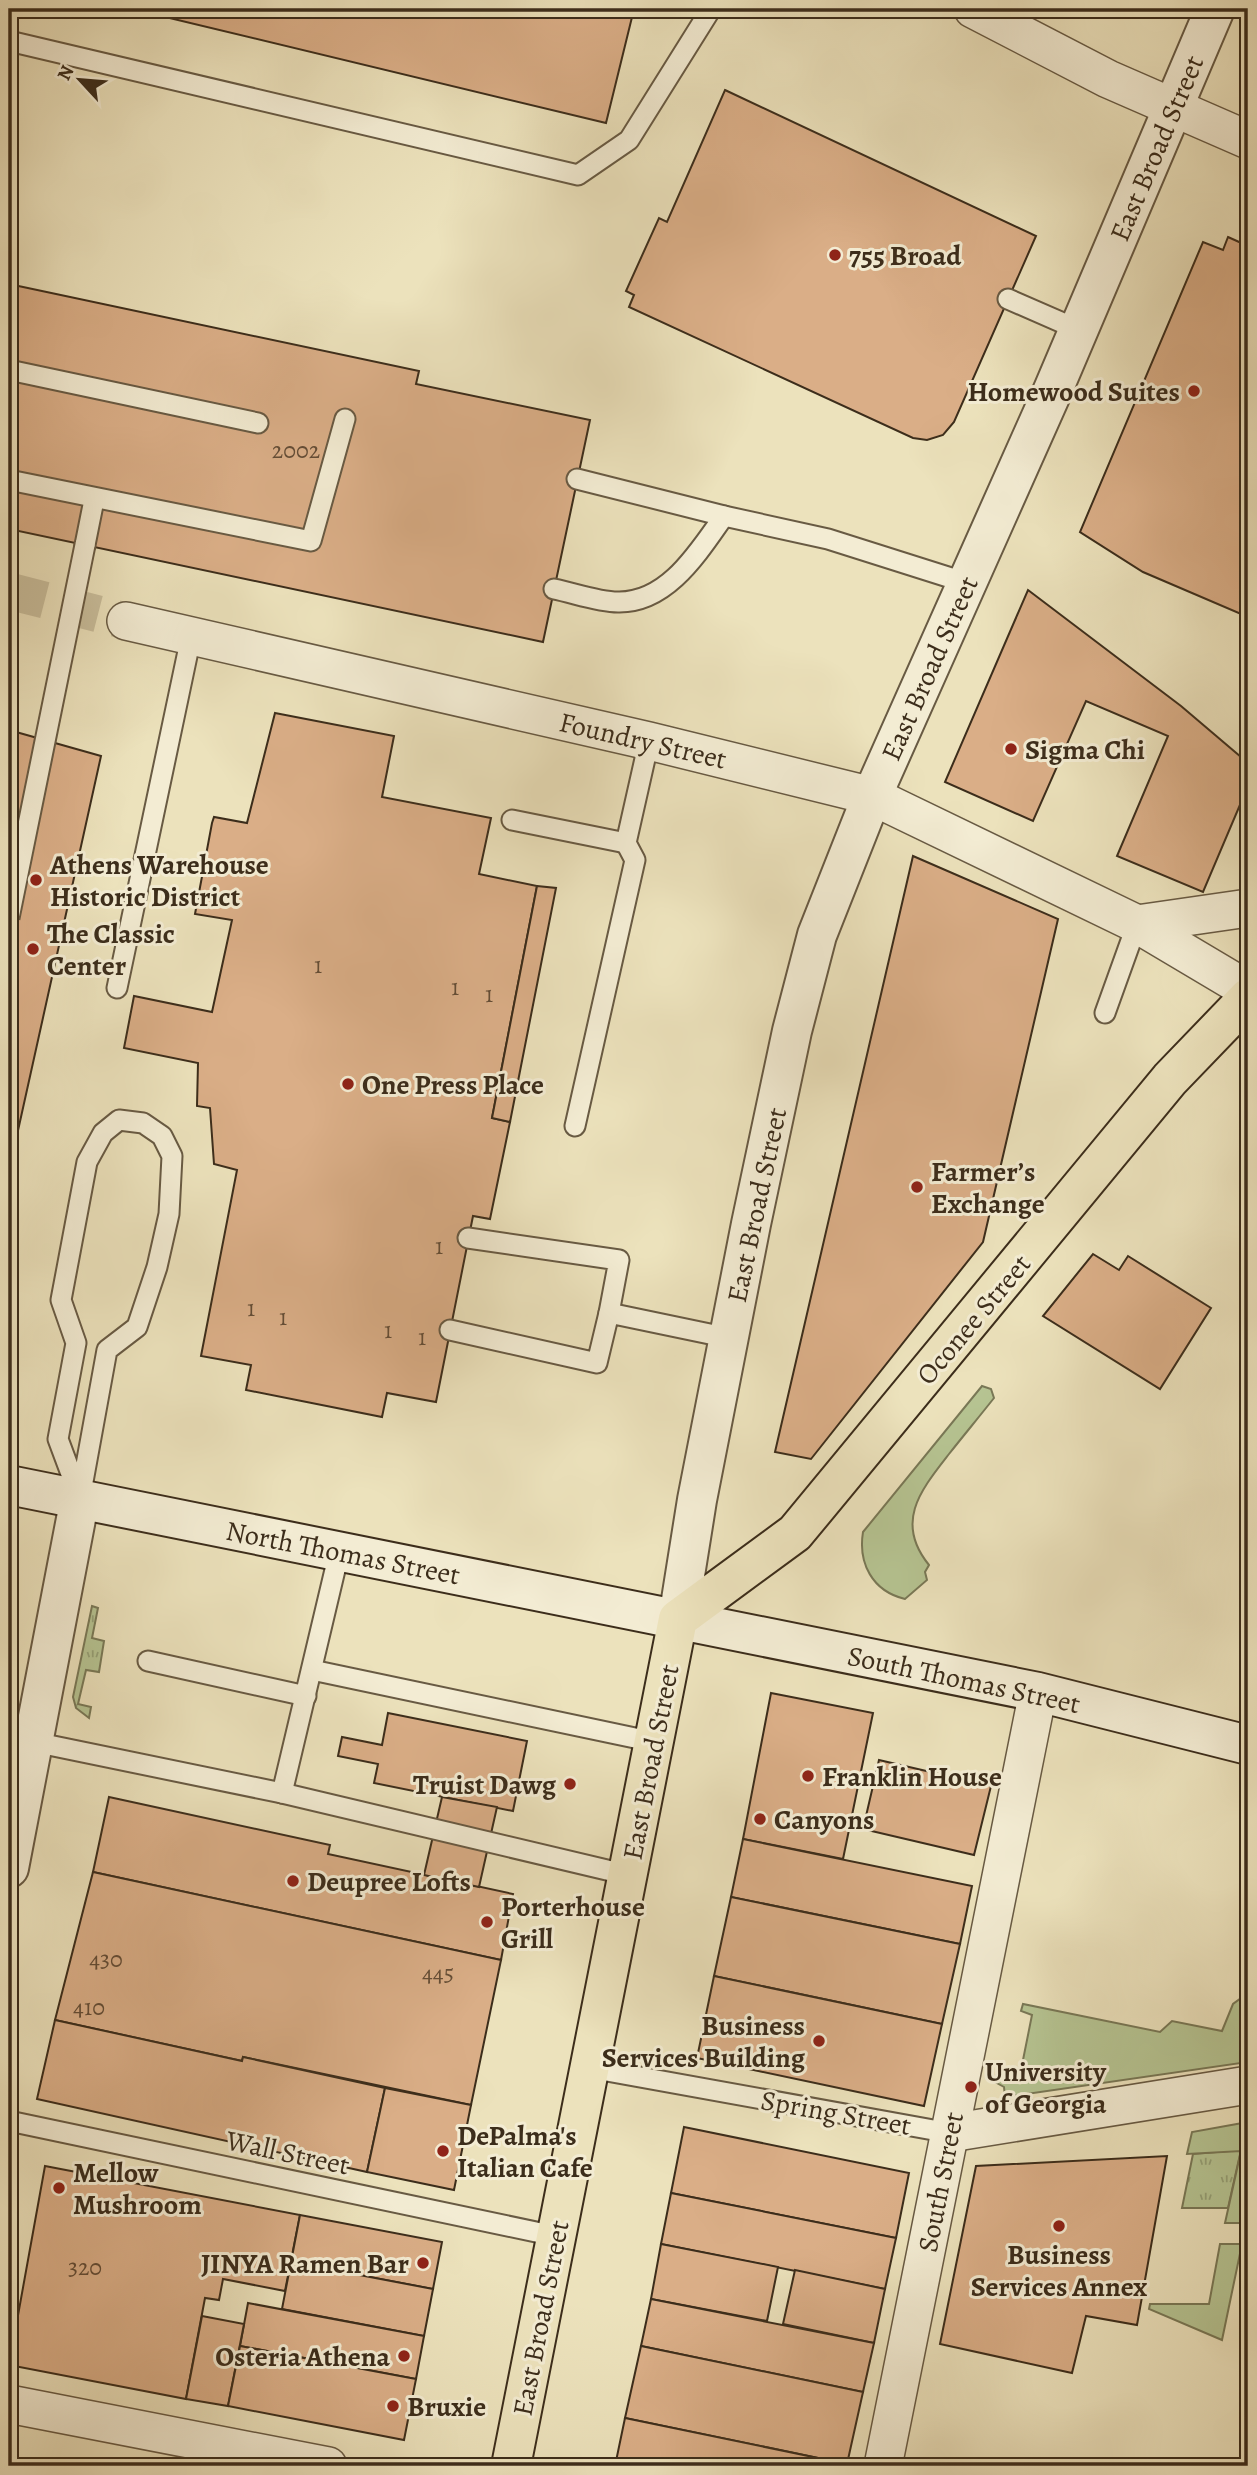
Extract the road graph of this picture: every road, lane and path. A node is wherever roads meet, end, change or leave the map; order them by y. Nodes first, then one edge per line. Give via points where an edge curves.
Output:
1 (711, 9) edge
2 (973, 9) edge
3 (1214, 9) edge
4 (9, 41) edge
5 (1172, 109) junction
6 (1248, 140) edge
7 (1008, 299) dead end
8 (1079, 330) junction
9 (9, 370) edge
10 (345, 419) dead end
11 (258, 423) dead end
12 (9, 480) edge
13 (577, 480) dead end
14 (94, 500) junction
15 (724, 516) junction
16 (967, 583) junction
17 (554, 589) dead end
18 (126, 621) tunnel mouth
19 (191, 637) junction
20 (649, 741) junction
21 (872, 796) junction
22 (512, 820) dead end
23 (626, 843) junction
24 (1248, 908) edge
25 (9, 918) edge
26 (1137, 924) junction
27 (117, 988) dead end
28 (1248, 990) edge
29 (1248, 998) edge
30 (1105, 1013) dead end
31 (575, 1126) dead end
32 (468, 1238) dead end
33 (610, 1313) junction
34 (450, 1330) dead end
35 (729, 1338) junction
36 (76, 1343) junction
37 (107, 1350) junction
38 (9, 1485) edge
39 (80, 1498) junction
40 (339, 1553) junction
41 (678, 1619) junction
42 (148, 1661) dead end
43 (312, 1670) junction
44 (1038, 1692) junction
45 (306, 1696) junction
46 (654, 1742) junction
47 (1248, 1745) edge
48 (25, 1749) edge
49 (282, 1793) junction
50 (9, 1868) edge
51 (628, 1875) junction
52 (590, 2068) junction
53 (1248, 2085) edge
54 (9, 2121) edge
55 (950, 2133) junction
56 (555, 2236) junction
57 (9, 2404) edge
58 (328, 2466) edge
59 (511, 2466) edge
60 (883, 2466) edge

1 - 4 lane via 629,140 578,175
2 - 5 street
3 - 5 street, East Broad Street
5 - 6 street
5 - 8 street, East Broad Street
7 - 8 lane
8 - 16 street, East Broad Street
9 - 11 lane
10 - 14 lane via 311,541
12 - 14 lane
13 - 15 lane
14 - 25 lane, bridge
15 - 16 lane via 828,539
15 - 17 lane via 688,566 652,596 619,603
16 - 21 street, East Broad Street
18 - 19 street, Foundry Street
19 - 20 street, Foundry Street
19 - 27 lane
20 - 21 street, Foundry Street
20 - 23 lane
21 - 26 street, Foundry Street
21 - 35 street, East Broad Street via 817,935 792,1031
22 - 23 lane
23 - 31 lane via 635,860
24 - 26 street
26 - 28 street, Foundry Street
26 - 30 lane
29 - 41 main road, Oconee Street via 1170,1079 795,1533
32 - 33 lane via 619,1260
33 - 34 lane via 597,1363
33 - 35 lane
35 - 41 street, East Broad Street
36 - 37 lane
36 - 37 lane via 61,1300 87,1162 103,1133 119,1120 143,1124 162,1136 172,1156 169,1214 137,1327
36 - 39 lane via 58,1439
37 - 39 lane
38 - 39 street, North Thomas Street
39 - 40 street, North Thomas Street
39 - 48 street
40 - 41 street, North Thomas Street
40 - 43 lane
41 - 44 street, South Thomas Street
41 - 46 main road, East Broad Street
42 - 45 lane
43 - 45 lane
43 - 46 lane
44 - 47 street, South Thomas Street
44 - 55 street, South Street
45 - 49 lane
46 - 51 main road, East Broad Street
48 - 49 lane
48 - 50 street
49 - 51 lane
51 - 52 main road, East Broad Street
52 - 55 lane, Spring Street
52 - 56 main road, East Broad Street
53 - 55 street, Spring Street
54 - 56 lane, Wall Street
55 - 60 street, South Street
56 - 59 main road, East Broad Street
57 - 58 street

